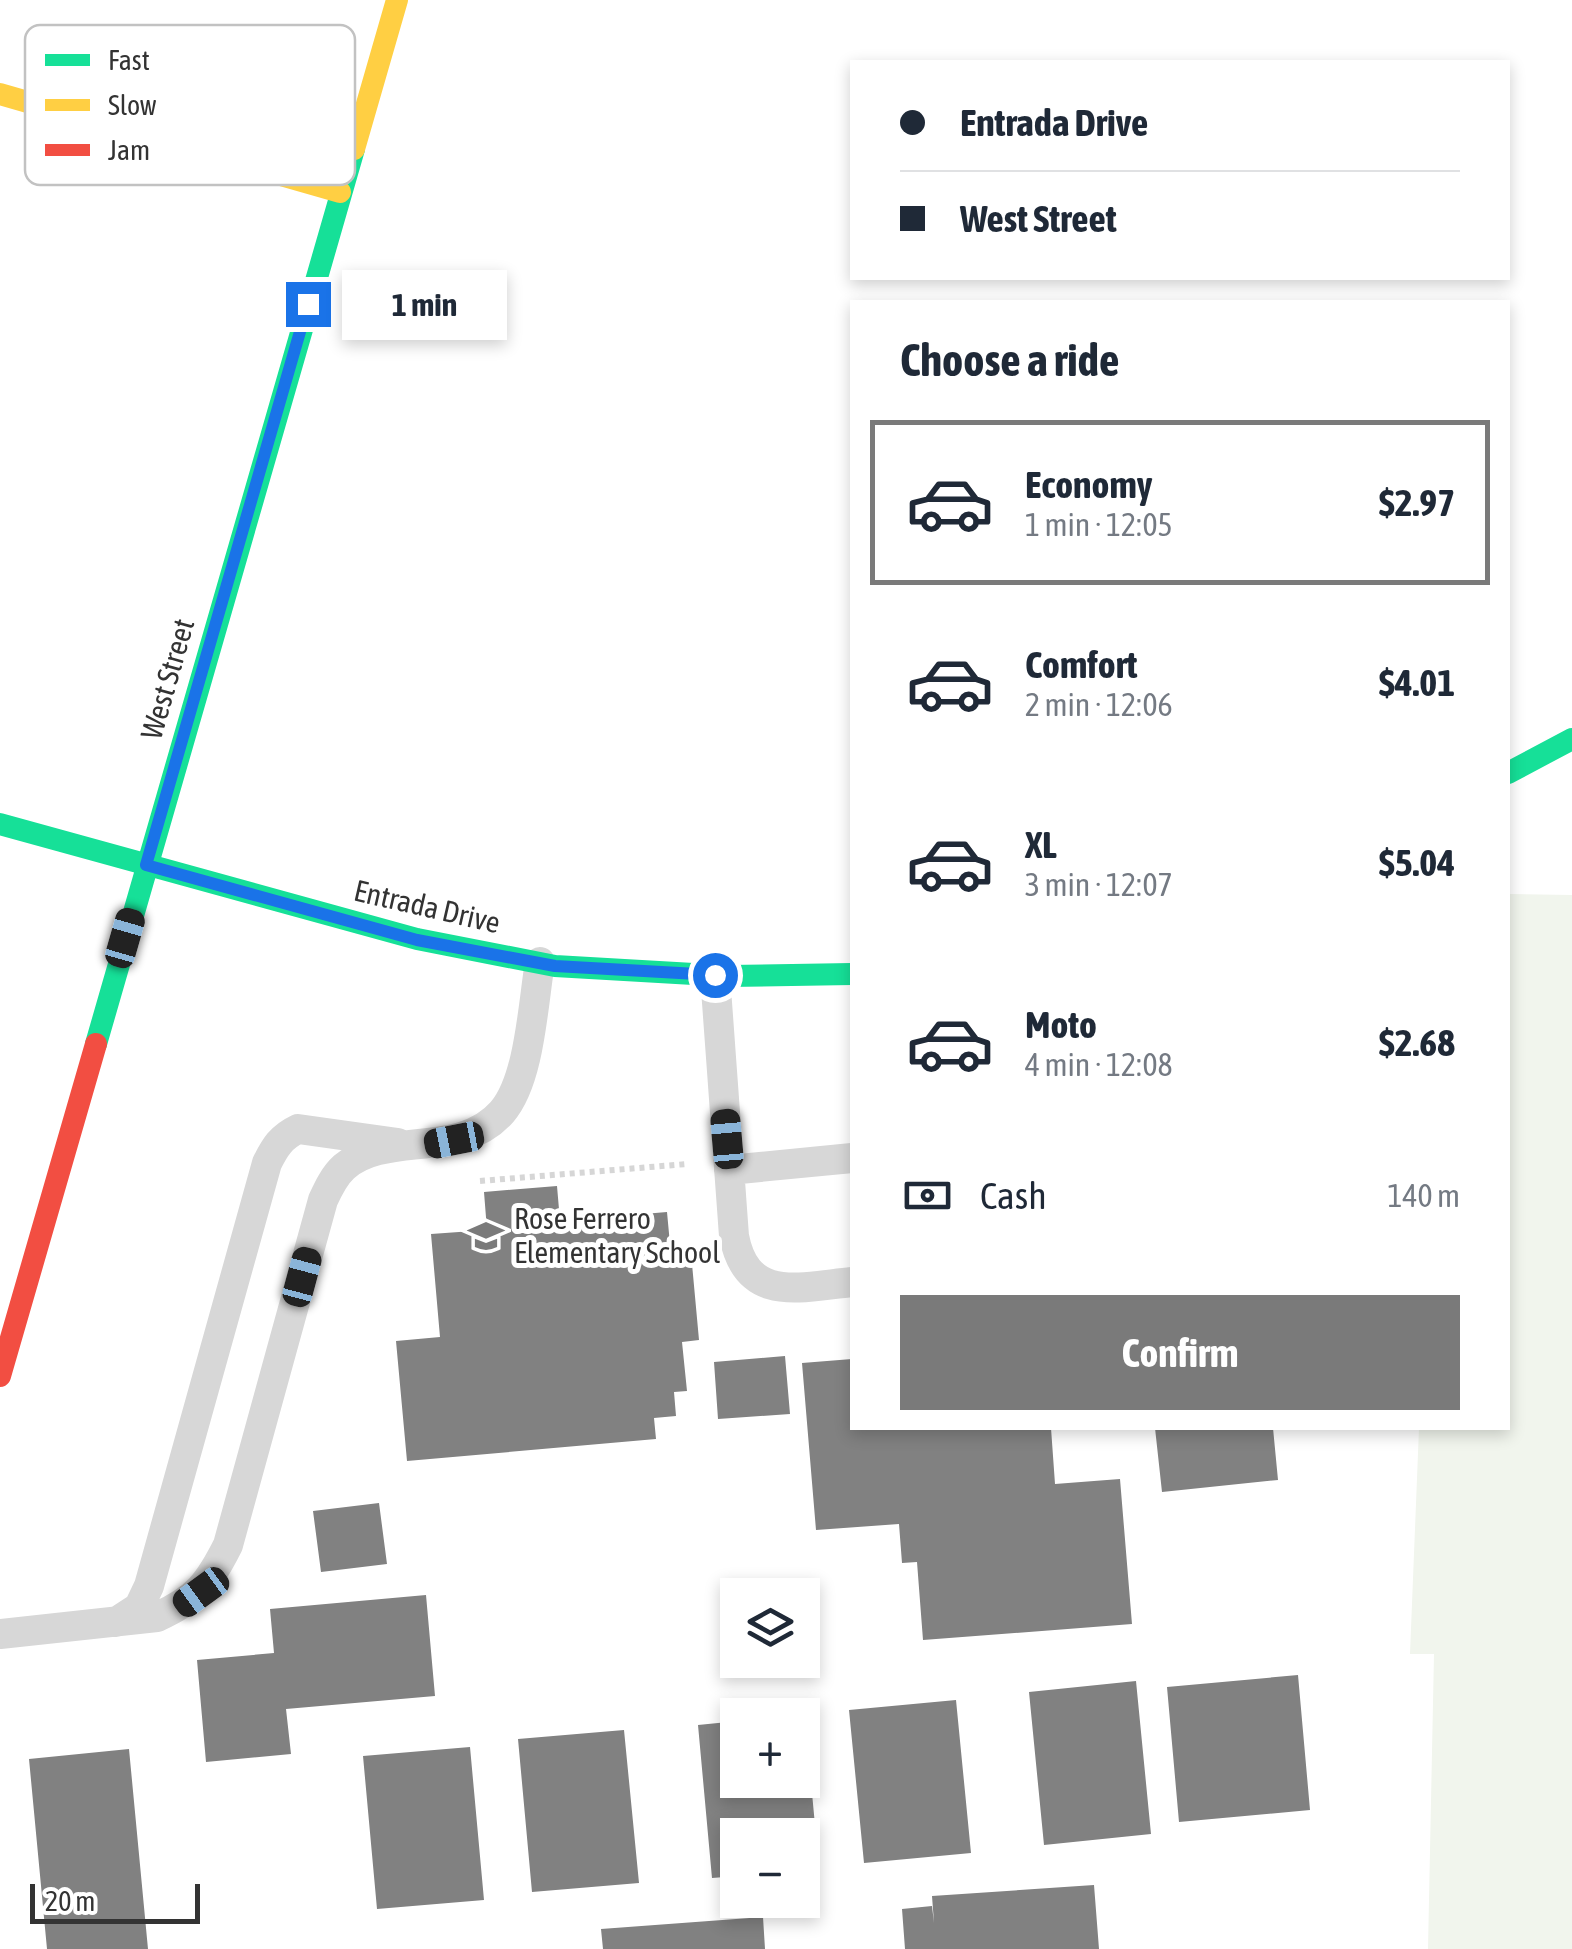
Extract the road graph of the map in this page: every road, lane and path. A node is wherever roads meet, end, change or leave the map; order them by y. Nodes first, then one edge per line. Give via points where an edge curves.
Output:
1 (397, 0) edge
2 (0, 94) edge
3 (25, 101) edge
4 (355, 141) edge
5 (316, 185) edge
6 (342, 185) edge
7 (340, 192) junction
8 (1572, 739) edge
9 (1510, 772) edge
10 (0, 824) edge
11 (146, 865) junction
12 (540, 962) junction
13 (850, 974) edge
14 (715, 975) junction
15 (418, 1146) junction
16 (850, 1158) edge
17 (690, 1164) dead end
18 (730, 1170) junction
19 (471, 1182) dead end
20 (850, 1282) edge
21 (0, 1376) edge
22 (113, 1623) junction
23 (0, 1634) edge

1 - 4 street, West Street
2 - 3 street
5 - 7 street
6 - 7 street, West Street
7 - 11 street, West Street
8 - 9 street
10 - 11 street, Entrada Drive
11 - 12 street, Entrada Drive via 417,940
11 - 21 street, West Street
12 - 14 street, Entrada Drive
12 - 15 lane via 524,1060 502,1112 468,1134
13 - 14 street, Entrada Drive
14 - 18 lane
15 - 22 lane via 386,1149 344,1166 323,1200 216,1571 180,1607
15 - 22 lane via 298,1130 274,1148 145,1597
16 - 18 lane
17 - 19 path
18 - 20 lane via 736,1248 749,1273 784,1288
22 - 23 lane

